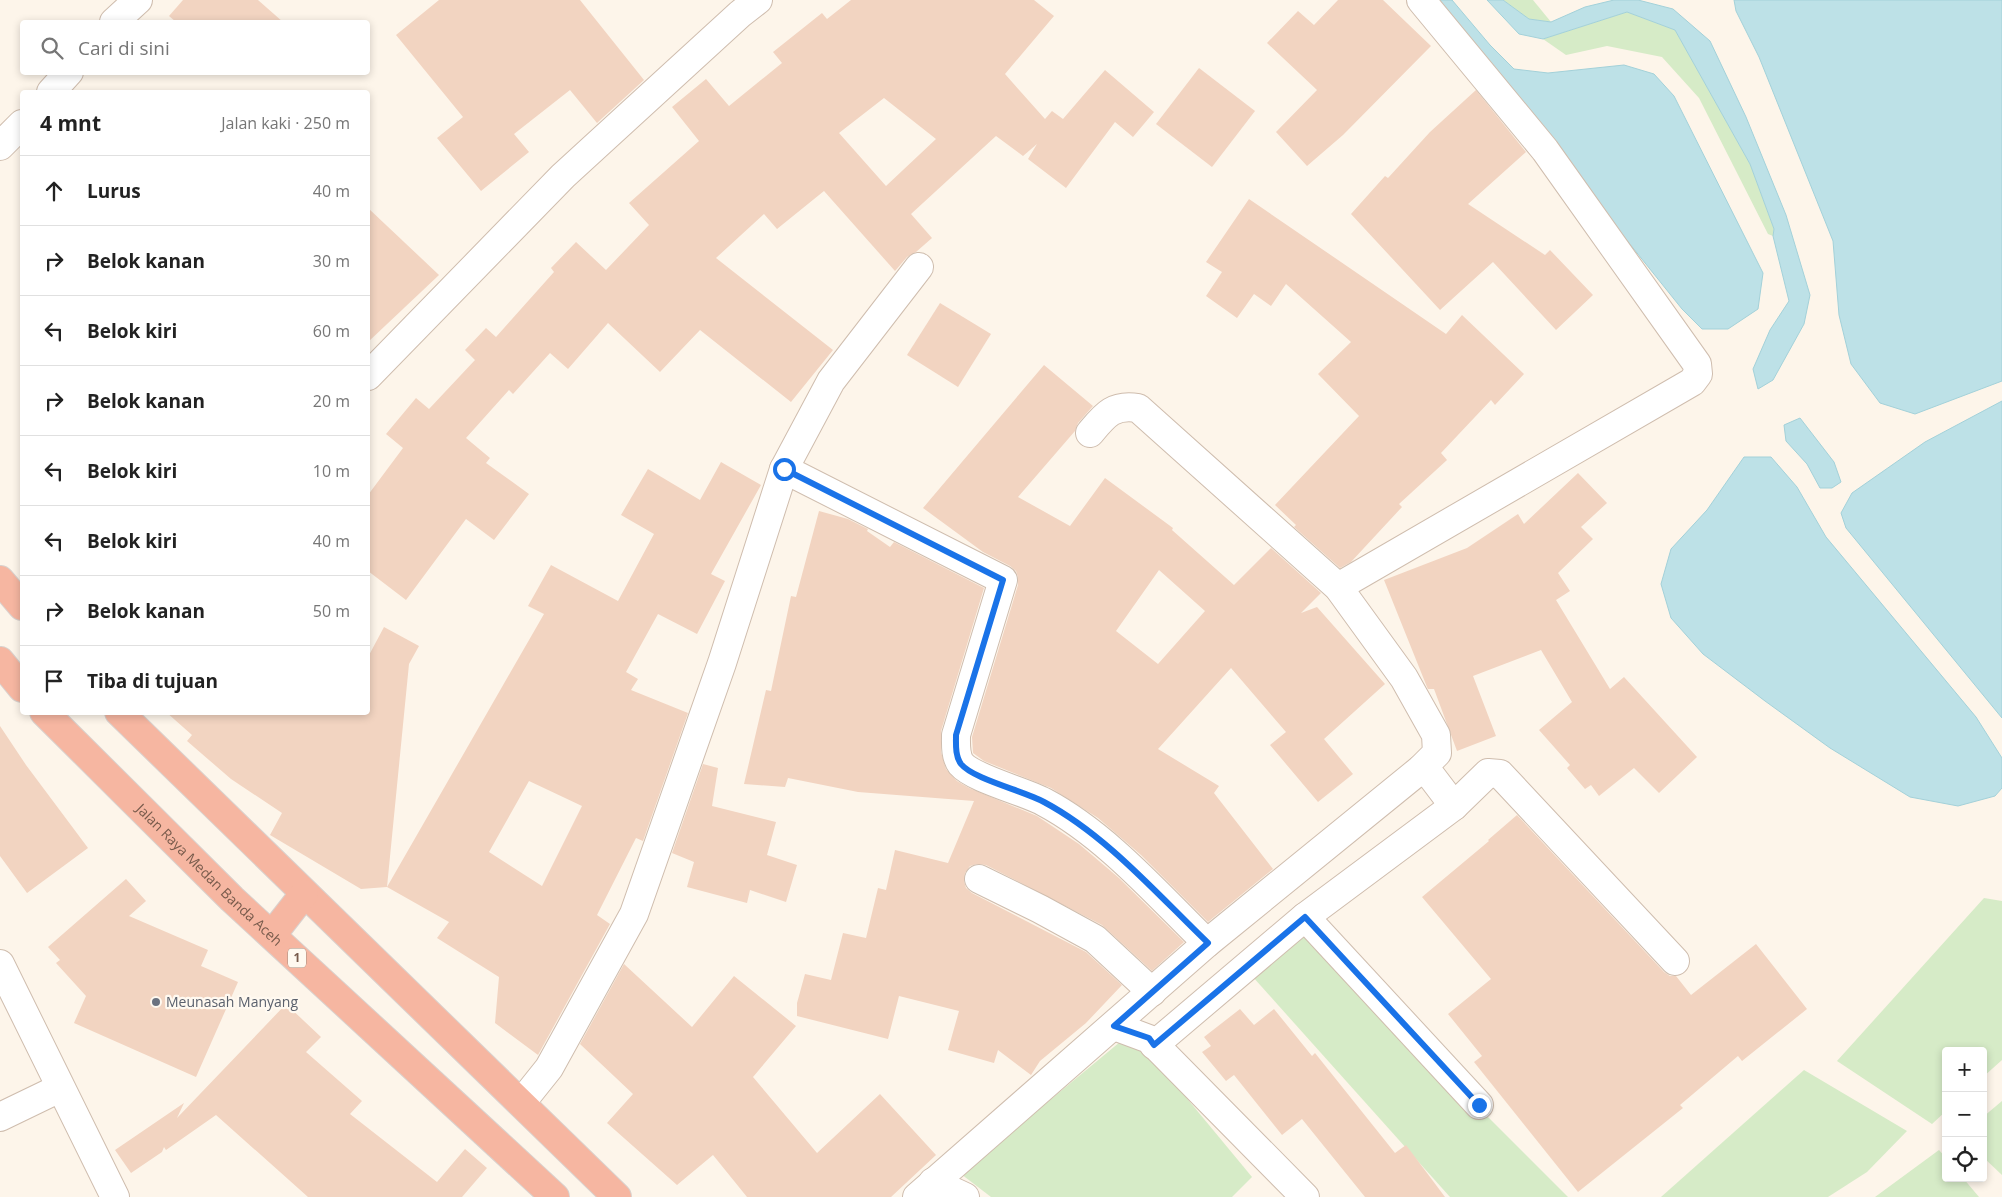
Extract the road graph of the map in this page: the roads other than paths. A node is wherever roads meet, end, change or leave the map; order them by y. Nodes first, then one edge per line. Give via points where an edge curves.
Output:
1 (138, 0) edge
2 (758, 0) edge
3 (1420, 0) edge
4 (116, 20) edge
5 (66, 75) edge
6 (53, 90) edge
7 (20, 126) edge
8 (0, 146) edge
9 (919, 267) dead end
10 (370, 374) edge
11 (1090, 433) dead end
12 (784, 469) junction
13 (0, 580) edge
14 (1338, 587) junction
15 (20, 604) edge
16 (0, 661) edge
17 (20, 686) edge
18 (47, 715) edge
19 (122, 715) edge
20 (1426, 773) junction
21 (1452, 804) junction
22 (979, 879) dead end
23 (304, 894) junction
24 (1305, 917) junction
25 (272, 935) junction
26 (1208, 943) junction
27 (1675, 962) dead end
28 (0, 964) edge
29 (1152, 992) junction
30 (1137, 1035) junction
31 (60, 1088) junction
32 (521, 1103) junction
33 (1479, 1105) dead end
34 (0, 1117) edge
35 (942, 1192) edge
36 (612, 1195) edge
37 (115, 1197) edge
38 (555, 1197) edge
39 (1304, 1197) edge

1 - 4 street
2 - 10 street via 562,176
3 - 14 street via 1545,150 1697,364 1698,374 1692,382
5 - 6 street
7 - 8 street
9 - 12 street via 831,381
11 - 14 street via 1105,414 1123,406 1138,408
12 - 26 street via 1003,580 956,735 960,763 971,772 1042,801 1094,834
12 - 32 street via 722,662 634,914 550,1068
13 - 15 highway
14 - 20 street via 1404,678 1436,735 1437,753
16 - 17 highway
18 - 25 highway, Jalan Raya Medan Banda Aceh / 1
19 - 23 highway
20 - 21 street
20 - 26 street
21 - 24 street
21 - 27 street via 1488,773 1500,774
22 - 29 street via 1095,939
23 - 25 highway
23 - 32 highway
24 - 30 street
24 - 33 street
25 - 38 highway, Jalan Raya Medan Banda Aceh / 1
26 - 29 street
28 - 31 street
29 - 30 street
30 - 35 street
30 - 39 street
31 - 34 street
31 - 37 street
32 - 36 highway

